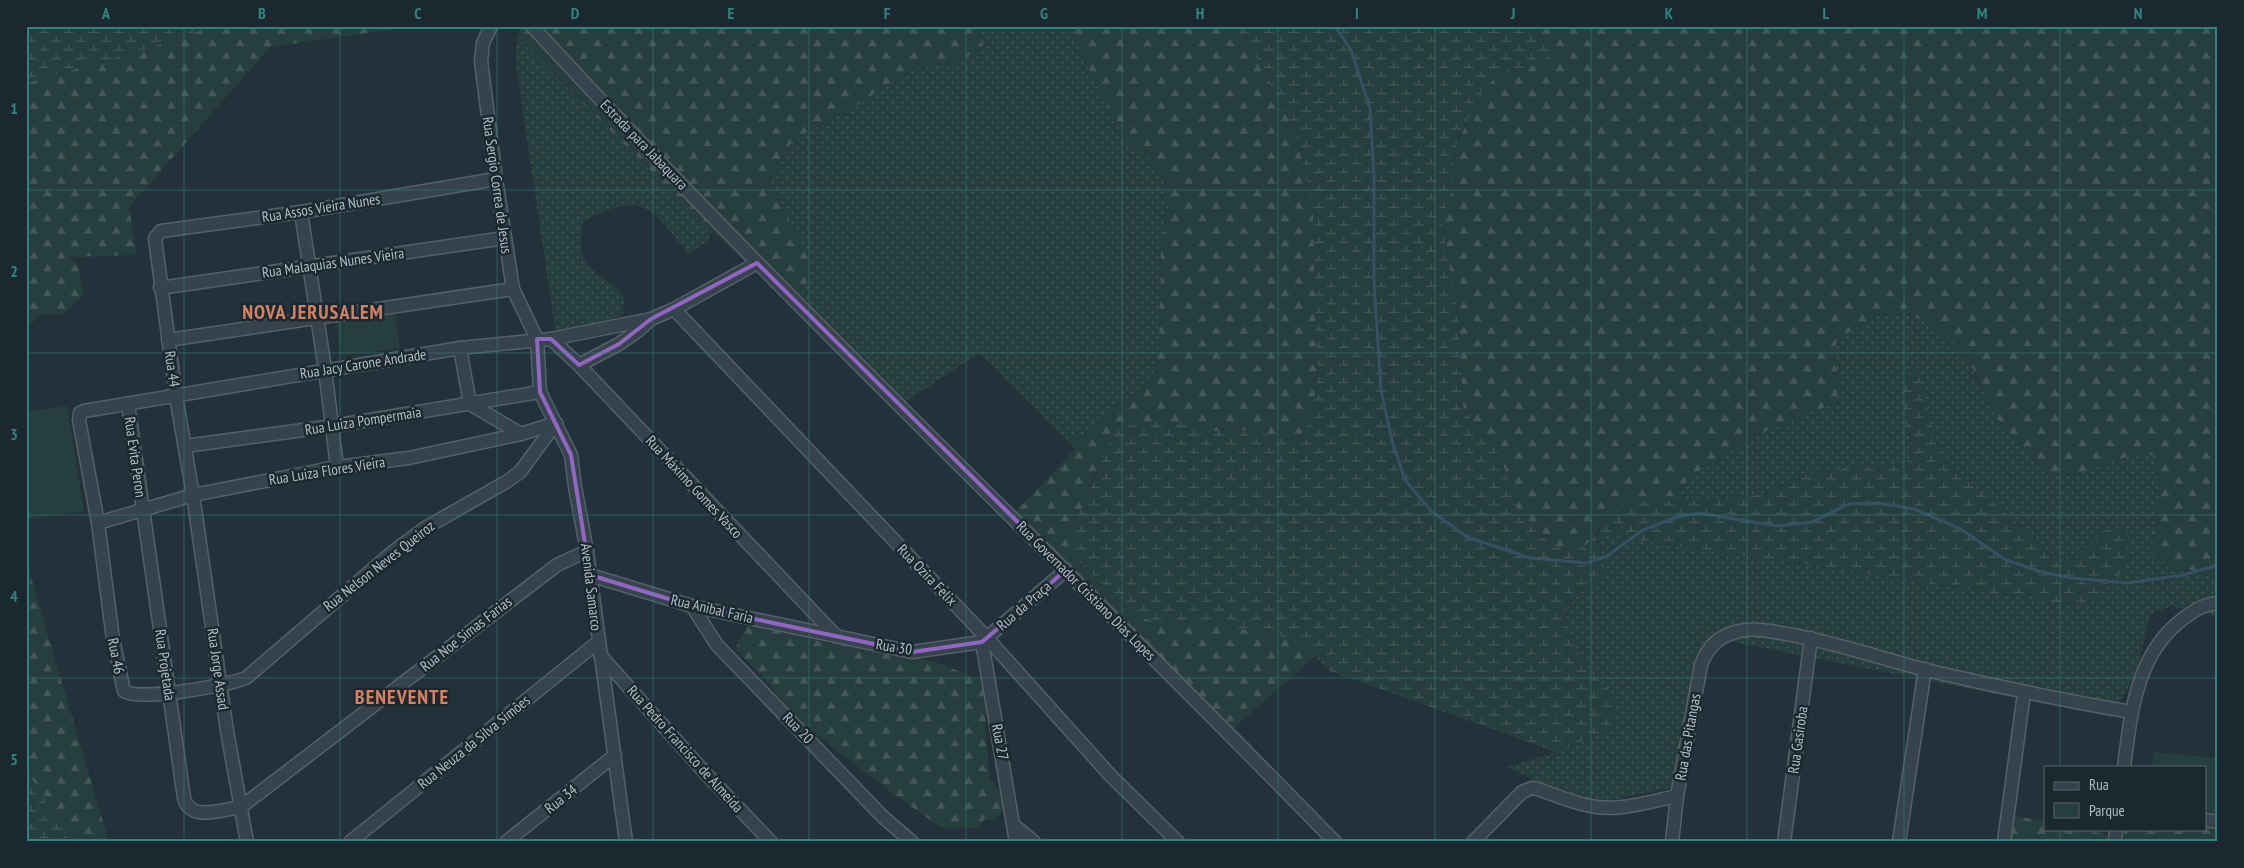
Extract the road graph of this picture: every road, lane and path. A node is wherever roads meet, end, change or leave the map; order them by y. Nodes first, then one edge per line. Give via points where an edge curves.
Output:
1 (491, 26) edge
2 (532, 26) edge
3 (496, 179) junction
4 (301, 212) junction
5 (505, 238) junction
6 (154, 243) joint
7 (757, 263) junction
8 (311, 267) junction
9 (160, 288) junction
10 (513, 289) junction
11 (674, 309) junction
12 (318, 318) junction
13 (651, 319) junction
14 (551, 338) junction
15 (538, 339) junction
16 (168, 340) junction
17 (835, 342) joint
18 (460, 348) junction
19 (579, 365) junction
20 (325, 369) junction
21 (540, 392) junction
22 (176, 396) junction
23 (128, 404) junction
24 (470, 404) junction
25 (556, 423) junction
26 (333, 426) junction
27 (521, 434) junction
28 (185, 446) junction
29 (338, 467) junction
30 (194, 495) junction
31 (143, 510) junction
32 (98, 523) junction
33 (587, 551) junction
34 (1066, 570) junction
35 (590, 575) junction
36 (2218, 603) edge
37 (692, 606) junction
38 (836, 636) junction
39 (1811, 638) junction
40 (984, 640) junction
41 (599, 648) junction
42 (1925, 669) junction
43 (220, 685) junction
44 (169, 693) junction
45 (2024, 693) junction
46 (2131, 712) junction
47 (615, 755) junction
48 (2124, 766) edge
49 (1677, 796) junction
50 (242, 807) junction
51 (198, 813) joint
52 (1015, 826) junction
53 (626, 841) edge
54 (247, 842) edge
55 (350, 842) edge
56 (506, 842) edge
57 (771, 842) edge
58 (912, 842) edge
59 (1016, 842) edge
60 (1034, 842) edge
61 (1178, 842) edge
62 (1335, 842) edge
63 (1473, 842) edge
64 (1672, 842) edge
65 (1784, 842) edge
66 (1899, 842) edge
67 (2004, 842) edge

1 - 3 street, Rua Sergio Correa de Jesus via 484,43 482,61
2 - 7 street, Estrada para Jabaquara
3 - 4 street, Rua Assos Vieira Nunes
3 - 5 street, Rua Sergio Correa de Jesus
4 - 6 street, Rua Assos Vieira Nunes via 161,231
4 - 8 street
5 - 8 street, Rua Malaquias Nunes Vieira
5 - 10 street, Rua Sergio Correa de Jesus
6 - 9 street, Rua 44
7 - 11 street
7 - 17 street, Estrada para Jabaquara
8 - 9 street, Rua Malaquias Nunes Vieira
8 - 12 street
9 - 16 street, Rua 44
10 - 12 street
10 - 15 street, Rua Sergio Correa de Jesus
11 - 13 street
11 - 40 street, Rua Ozira Felix
12 - 16 street
12 - 20 street
13 - 14 street
13 - 19 street via 619,344
14 - 15 street, Rua Jacy Carone Andrade
14 - 19 street, Rua Máximo Gomes Vasco
15 - 18 street, Rua Jacy Carone Andrade
15 - 21 street, Avenida Samarco
16 - 22 street, Rua 44
17 - 34 street, Rua Governador Cristiano Dias Lopes
18 - 20 street, Rua Jacy Carone Andrade
18 - 24 street
19 - 38 street, Rua Máximo Gomes Vasco
20 - 22 street, Rua Jacy Carone Andrade
20 - 26 street
21 - 24 street, Rua Luiza Pompermaia
21 - 25 street, Avenida Samarco
22 - 23 street, Rua Jacy Carone Andrade
22 - 28 street, Rua 44
23 - 31 street, Rua Evita Peron
23 - 32 street, Rua Jacy Carone Andrade via 84,411 79,416
24 - 26 street, Rua Luiza Pompermaia
24 - 27 street
25 - 27 street, Rua Luiza Flores Vieira
25 - 33 street, Avenida Samarco via 571,455
25 - 43 street, Rua Nelson Neves Queiroz via 520,472 425,528 252,673 238,681
26 - 28 street, Rua Luiza Pompermaia
26 - 29 street
27 - 29 street, Rua Luiza Flores Vieira via 409,458
28 - 30 street, Rua 44
29 - 30 street, Rua Luiza Flores Vieira
30 - 31 street, Rua Luiza Flores Vieira
30 - 43 street, Rua Jorge Assad
31 - 32 street, Rua Luiza Flores Vieira
31 - 44 street, Rua Projetada
32 - 44 street, Rua 46 via 107,603 124,691 138,696
33 - 35 street, Avenida Samarco
33 - 50 street, Rua Noe Simas Farias via 557,565
34 - 40 street, Rua da Praça
34 - 62 street, Rua Governador Cristiano Dias Lopes
35 - 37 street, Rua Anibal Faria
35 - 41 street, Avenida Samarco
36 - 46 street via 2198,608 2173,626 2160,641 2148,659
37 - 38 street, Rua Anibal Faria
37 - 58 street, Rua 20 via 716,645 883,817
38 - 40 street, Rua 30 via 912,652
39 - 42 street
39 - 49 street, Rua das Pitangas via 1747,630 1719,639 1705,653
39 - 65 street, Rua Gasiroba
40 - 52 street, Rua 27
40 - 61 street, Rua Ozira Felix via 1110,775
41 - 47 street, Avenida Samarco
41 - 55 street, Rua Neuza da Silva Simões
41 - 57 street, Rua Pedro Francisco de Almeida via 708,776
42 - 45 street
42 - 66 street
43 - 44 street, Rua 46
43 - 50 street, Rua Jorge Assad
44 - 51 street, Rua Projetada via 184,798 186,806
45 - 46 street
45 - 67 street
46 - 48 street
47 - 53 street, Avenida Samarco
47 - 56 street, Rua 34
49 - 63 street via 1612,808 1588,806 1532,788 1522,792
49 - 64 street, Rua das Pitangas
50 - 51 street, Rua Noe Simas Farias
50 - 54 street, Rua Jorge Assad
52 - 59 street, Rua 27
52 - 60 street

